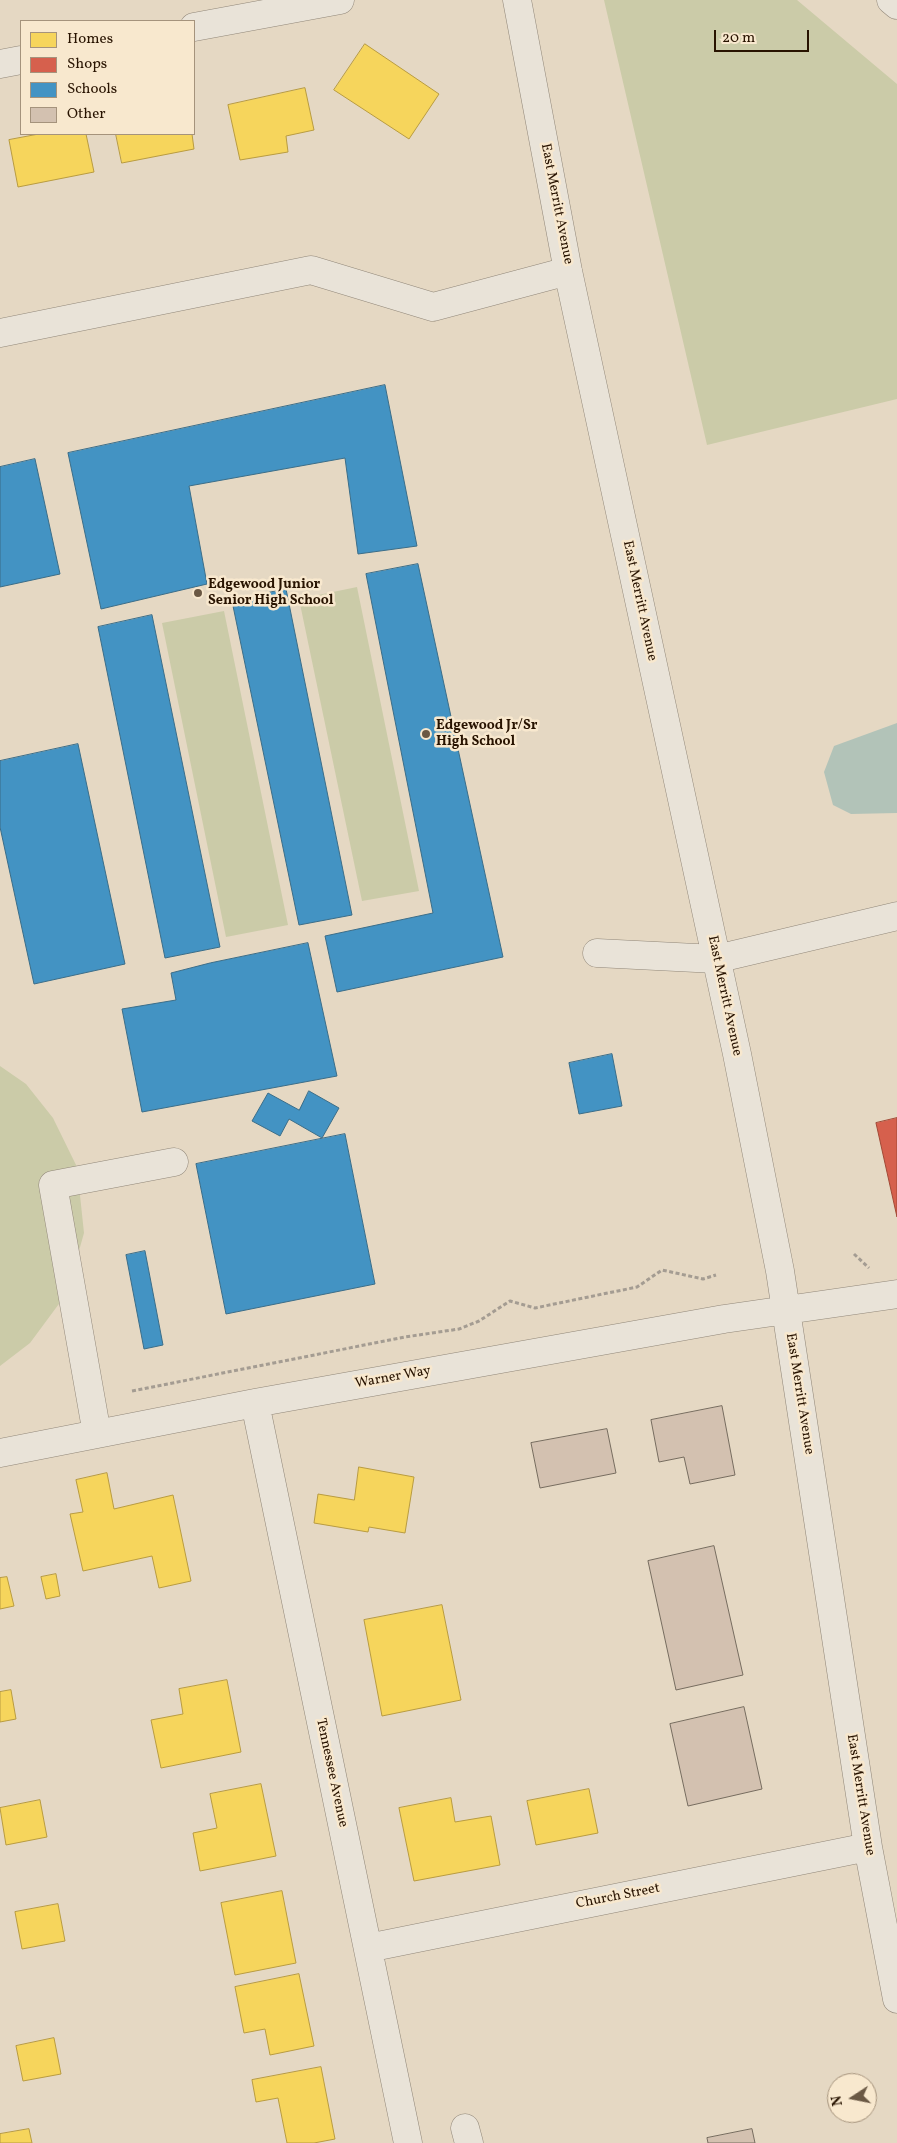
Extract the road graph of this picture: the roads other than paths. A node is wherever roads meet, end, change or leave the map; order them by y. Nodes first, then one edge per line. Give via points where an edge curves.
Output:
1 (340, 0) edge
2 (517, 0) edge
3 (891, 0) edge
4 (897, 5) edge
5 (195, 27) edge
6 (20, 60) edge
7 (0, 64) edge
8 (568, 271) junction
9 (0, 334) edge
10 (897, 916) edge
11 (597, 953) dead end
12 (716, 959) junction
13 (174, 1162) dead end
14 (897, 1294) edge
15 (787, 1312) junction
16 (254, 1403) junction
17 (97, 1434) junction
18 (0, 1452) edge
19 (868, 1847) junction
20 (368, 1948) junction
21 (897, 1999) edge
22 (408, 2143) edge

1 - 5 street
2 - 8 street, East Merritt Avenue
3 - 4 street
6 - 7 street
8 - 9 street via 433,306 311,270
8 - 12 street, East Merritt Avenue
10 - 12 street
11 - 12 street
12 - 15 street, East Merritt Avenue
13 - 17 street via 53,1185
14 - 15 street, Warner Way
15 - 16 street, Warner Way via 724,1319
15 - 19 street, East Merritt Avenue
16 - 17 street, Warner Way
16 - 20 street, Tennessee Avenue
17 - 18 street, Warner Way
19 - 20 street, Church Street
19 - 21 street, East Merritt Avenue
20 - 22 street, Tennessee Avenue

